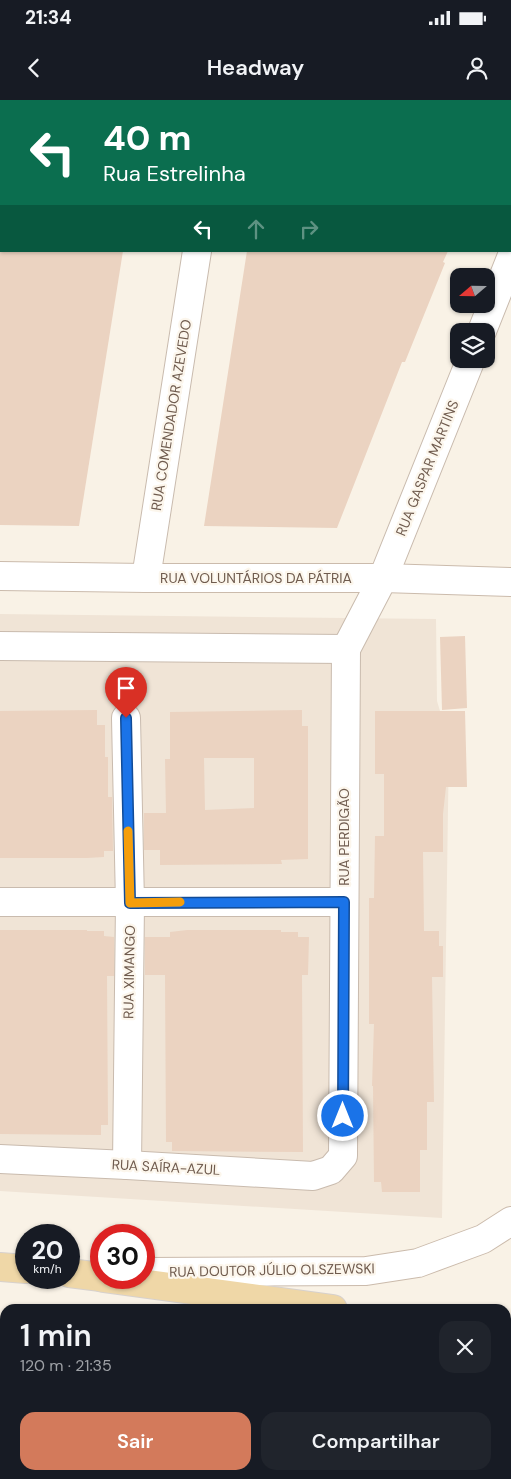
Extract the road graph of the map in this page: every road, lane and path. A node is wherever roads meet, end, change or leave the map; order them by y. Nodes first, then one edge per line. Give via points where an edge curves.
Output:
1 (196, 252) edge
2 (511, 258) edge
3 (485, 323) edge
4 (467, 368) edge
5 (0, 576) edge
6 (146, 578) junction
7 (383, 578) junction
8 (511, 582) edge
9 (0, 646) edge
10 (346, 649) junction
11 (126, 718) dead end
12 (0, 902) edge
13 (344, 902) junction
14 (130, 903) junction
15 (0, 1159) edge
16 (127, 1165) junction
17 (331, 1170) joint
18 (511, 1222) edge
19 (0, 1267) edge
20 (15, 1268) edge
21 (155, 1272) edge
22 (155, 1284) edge
23 (297, 1304) edge

1 - 6 street, RUA COMENDADOR AZEVEDO
2 - 3 street
4 - 7 street, RUA GASPAR MARTINS
5 - 6 street, RUA VOLUNTÁRIOS DA PÁTRIA
6 - 7 street, RUA VOLUNTÁRIOS DA PÁTRIA
7 - 8 street, RUA VOLUNTÁRIOS DA PÁTRIA
7 - 10 street, RUA GASPAR MARTINS
9 - 10 street
10 - 13 street, RUA PERDIGÃO
11 - 14 street, RUA XIMANGO
12 - 14 street
13 - 14 street
13 - 17 street, RUA PERDIGÃO via 343,1156
14 - 16 street, RUA XIMANGO
15 - 16 street, RUA SAÍRA-AZUL
16 - 17 street, RUA SAÍRA-AZUL via 313,1176
18 - 21 street, RUA DOUTOR JÚLIO OLSZEWSKI via 484,1239 418,1263 366,1271
19 - 20 main road
22 - 23 main road

